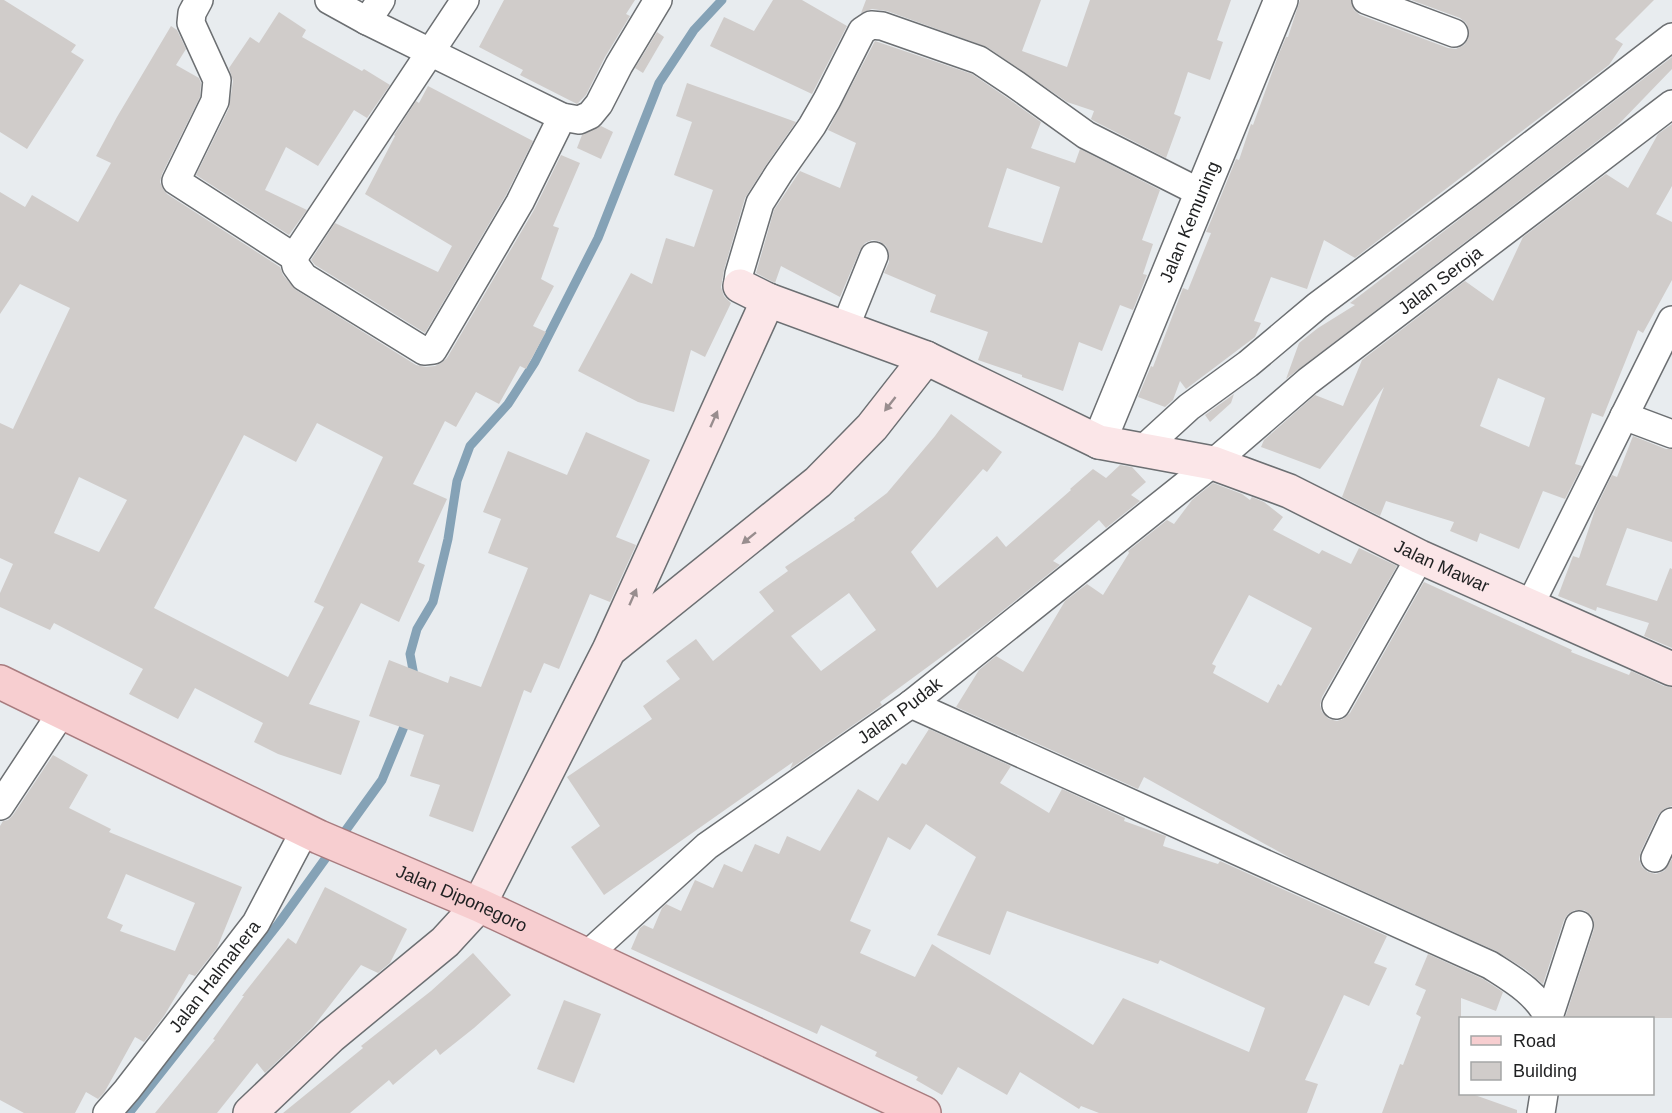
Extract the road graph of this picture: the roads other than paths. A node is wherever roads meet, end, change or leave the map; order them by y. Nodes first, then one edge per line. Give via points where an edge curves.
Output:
1 (199, 0) edge
2 (329, 0) edge
3 (465, 0) edge
4 (658, 0) edge
5 (1281, 0) edge
6 (1366, 0) edge
7 (374, 11) edge
8 (1454, 33) dead end
9 (1672, 37) edge
10 (430, 52) junction
11 (1672, 104) edge
12 (562, 117) junction
13 (1202, 193) junction
14 (294, 256) junction
15 (874, 256) dead end
16 (754, 293) junction
17 (1672, 320) edge
18 (845, 328) junction
19 (926, 358) junction
20 (1624, 416) junction
21 (1672, 434) edge
22 (1099, 442) junction
23 (1142, 450) junction
24 (1213, 463) junction
25 (1420, 557) junction
26 (1530, 605) junction
27 (609, 650) junction
28 (1672, 669) edge
29 (0, 682) edge
30 (911, 704) junction
31 (1336, 705) dead end
32 (62, 712) junction
33 (0, 806) edge
34 (1672, 822) edge
35 (312, 833) junction
36 (1655, 858) dead end
37 (479, 906) junction
38 (1579, 925) dead end
39 (586, 956) junction
40 (1548, 1017) edge
41 (1549, 1017) edge
42 (1544, 1095) edge
43 (107, 1113) edge
44 (250, 1113) edge
45 (924, 1113) edge
46 (1541, 1113) edge

1 - 14 street via 191,23 217,80 215,101 176,181
2 - 7 street
3 - 10 street
4 - 12 street via 590,115 579,120
5 - 13 street, Jalan Kemuning
6 - 8 street
7 - 10 street
9 - 23 street via 1317,306 1189,407
10 - 12 street
10 - 14 street
11 - 24 street, Jalan Seroja via 1308,381
12 - 14 street via 520,202 433,350 424,351 304,276
13 - 16 street via 1086,135 979,60 871,25 862,31 813,126 760,203 738,281
13 - 22 street, Jalan Kemuning
15 - 18 street
16 - 18 main road, Jalan Mawar
27 -> 16 main road
17 - 20 street
18 - 19 main road, Jalan Mawar
19 - 22 main road, Jalan Mawar
19 -> 27 main road via 872,427 818,482
20 - 21 street
20 - 26 street
22 - 23 main road, Jalan Mawar
23 - 24 main road, Jalan Mawar
24 - 25 main road, Jalan Mawar via 1289,491
24 - 30 street, Jalan Pudak
25 - 26 main road, Jalan Mawar
25 - 31 street
26 - 28 main road, Jalan Mawar
27 - 37 main road
29 - 32 main road, Jalan Diponegoro
30 - 39 street, Jalan Pudak via 707,846
30 - 40 street via 1490,966 1533,995
32 - 33 street
32 - 35 main road, Jalan Diponegoro
34 - 36 street
35 - 37 main road, Jalan Diponegoro
35 - 43 street, Jalan Halmahera via 256,923
37 - 39 main road, Jalan Diponegoro
37 - 44 main road via 445,942 331,1036
38 - 41 street
39 - 45 main road, Jalan Diponegoro
42 - 46 street

